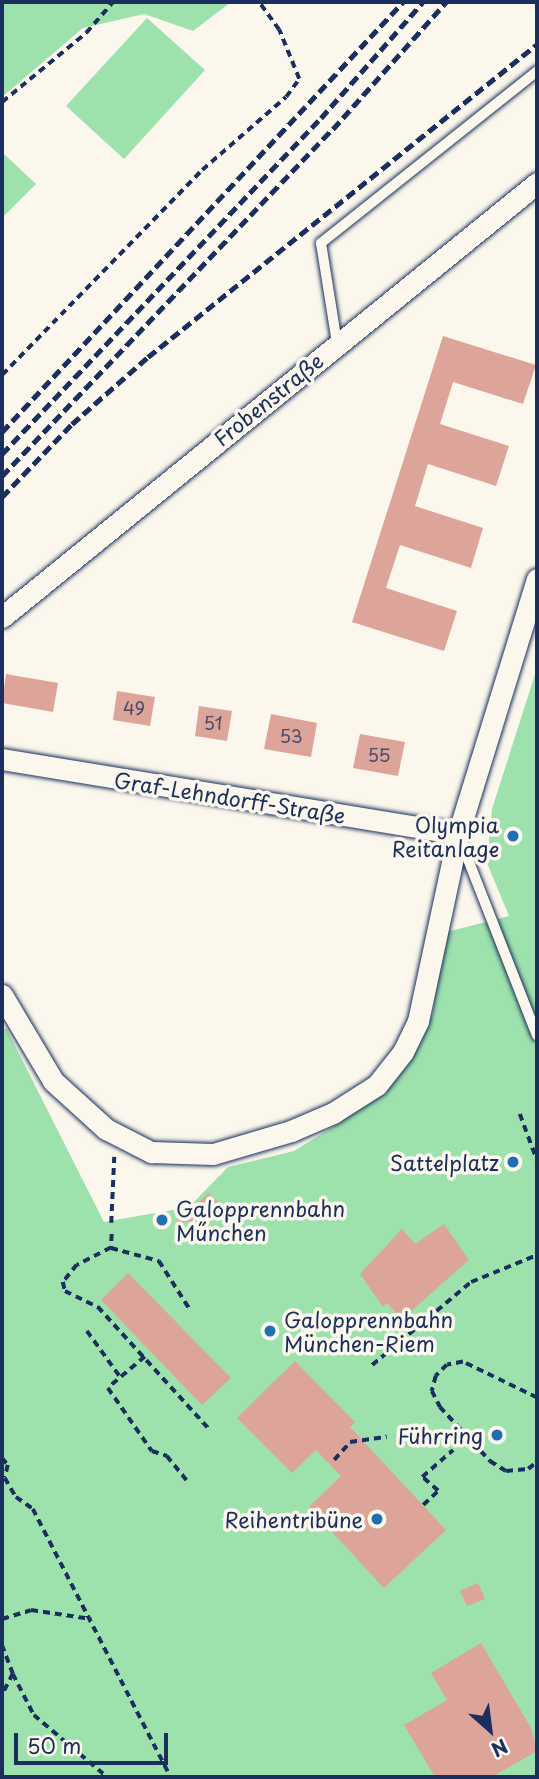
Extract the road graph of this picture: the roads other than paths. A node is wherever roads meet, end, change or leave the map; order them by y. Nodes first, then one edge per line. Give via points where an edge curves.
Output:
1 (537, 71) edge
2 (537, 183) edge
3 (337, 342) junction
4 (537, 579) edge
5 (2, 617) edge
6 (2, 759) edge
7 (458, 834) junction
8 (2, 995) edge
9 (537, 1035) edge

1 - 3 lane via 321,243
2 - 3 street, Frobenstraße
3 - 5 street, Frobenstraße
4 - 7 street
6 - 7 street, Graf-Lehndorff-Straße
7 - 8 street via 418,1021 403,1052 377,1084 333,1113 290,1131 213,1154 150,1152 115,1133 53,1081
7 - 9 lane

